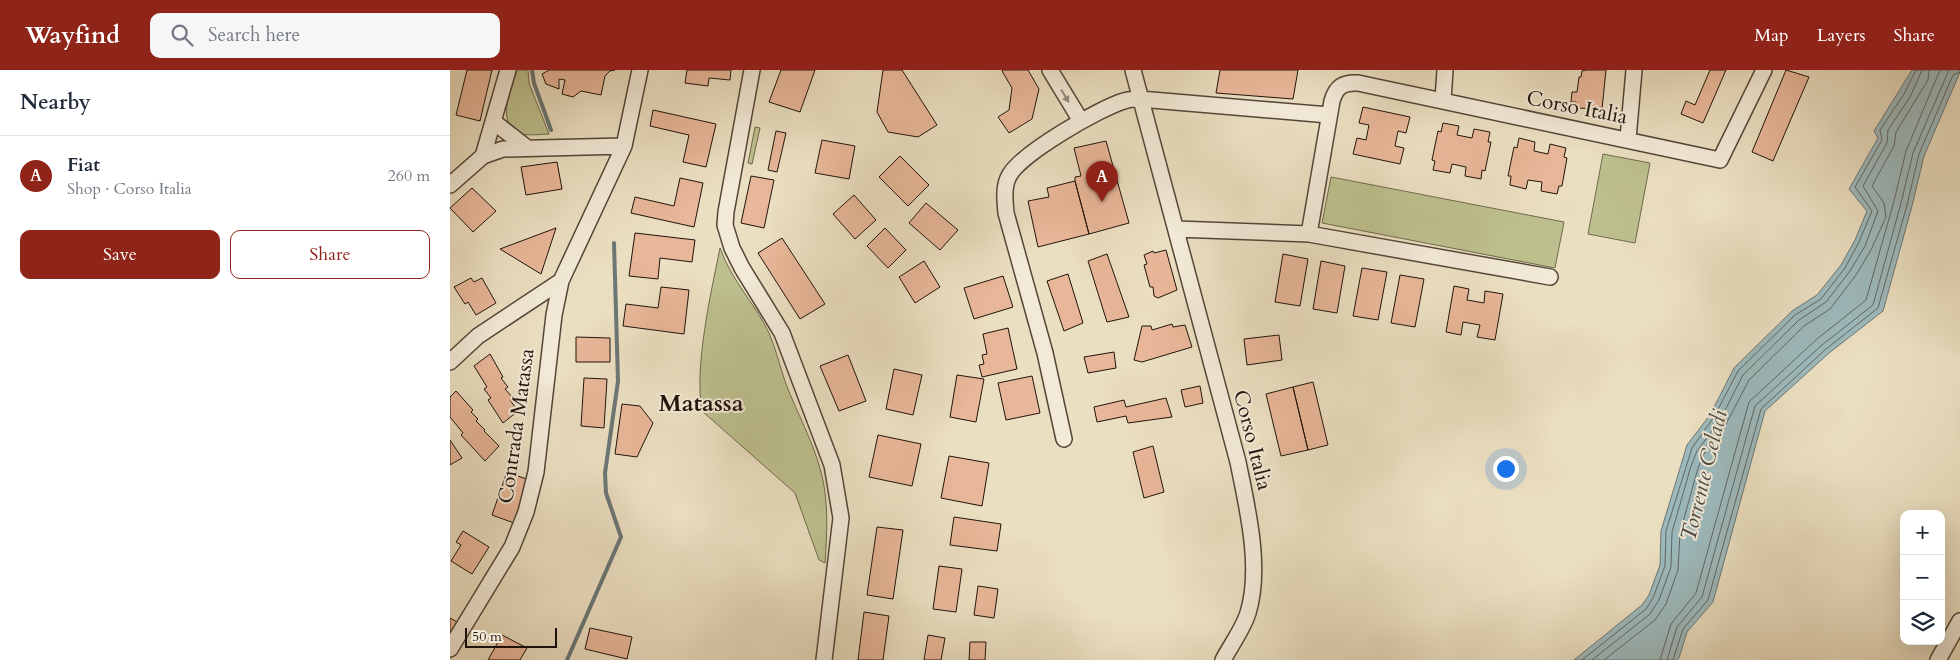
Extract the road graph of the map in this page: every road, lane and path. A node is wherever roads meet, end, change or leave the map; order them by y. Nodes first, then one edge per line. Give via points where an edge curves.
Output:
1 (508, 70) edge
2 (640, 70) edge
3 (752, 70) edge
4 (1050, 70) edge
5 (1133, 70) edge
6 (1445, 70) edge
7 (1634, 70) edge
8 (1764, 70) edge
9 (1140, 99) junction
10 (1443, 100) junction
11 (1329, 115) junction
12 (1082, 121) junction
13 (494, 122) junction
14 (1628, 139) junction
15 (624, 146) junction
16 (526, 147) junction
17 (483, 156) junction
18 (450, 185) edge
19 (1176, 229) junction
20 (1309, 234) junction
21 (1550, 277) dead end
22 (562, 281) junction
23 (450, 362) edge
24 (1064, 438) dead end
25 (1960, 620) edge
26 (450, 649) edge
27 (824, 660) edge
28 (1223, 660) edge
29 (1938, 660) edge

1 - 13 street
2 - 15 street, Contrada Matassa
3 - 27 street via 725,225 742,268 782,333 832,465 840,518
4 -> 12 street
5 - 9 street, Corso Italia
6 - 10 street
7 - 14 street
8 - 14 street, Corso Italia via 1720,160
9 - 11 street
9 - 12 street via 1124,101
9 - 19 street, Corso Italia
10 - 11 street, Corso Italia via 1350,82 1335,91
10 - 14 street, Corso Italia
11 - 20 street, Corso Italia
12 - 24 street via 1017,165 1009,176 1004,193 1006,213 1045,353
13 - 16 street
13 - 17 street
15 - 16 street
15 - 22 street, Contrada Matassa
16 - 17 street via 503,149
17 - 18 street
19 - 20 street
19 - 28 street, Corso Italia via 1238,462 1248,512 1254,572 1248,613
20 - 21 street
22 - 23 street via 478,336
22 - 26 street, Contrada Matassa via 554,315 536,472 526,512 512,547
25 - 29 street

